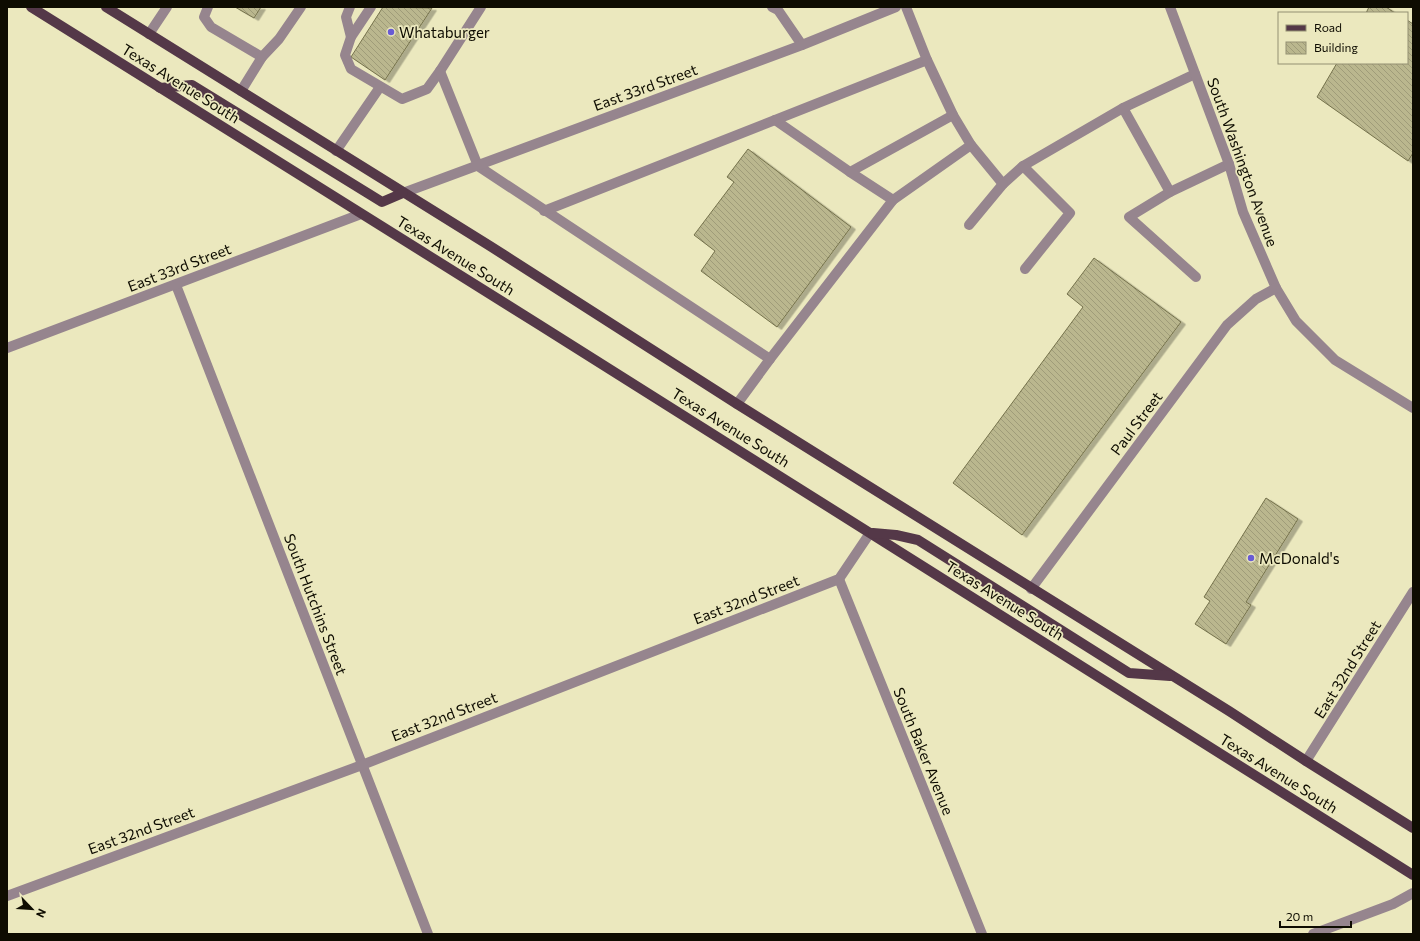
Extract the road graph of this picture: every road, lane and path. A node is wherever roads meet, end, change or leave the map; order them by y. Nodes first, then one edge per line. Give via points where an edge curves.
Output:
1 (31, 7) edge
2 (106, 7) edge
3 (167, 7) edge
4 (208, 7) edge
5 (301, 7) edge
6 (350, 7) edge
7 (371, 7) edge
8 (772, 7) edge
9 (896, 7) edge
10 (906, 7) edge
11 (1170, 7) edge
12 (476, 9) edge
13 (149, 34) junction
14 (351, 37) junction
15 (802, 45) junction
16 (262, 57) junction
17 (926, 60) junction
18 (440, 71) junction
19 (1195, 74) junction
20 (380, 87) junction
21 (160, 88) junction
22 (241, 91) junction
23 (1123, 108) junction
24 (953, 115) junction
25 (775, 120) junction
26 (971, 145) junction
27 (336, 151) junction
28 (1229, 164) junction
29 (478, 166) junction
30 (1023, 166) junction
31 (850, 172) junction
32 (1003, 184) junction
33 (1170, 192) junction
34 (403, 193) junction
35 (893, 200) junction
36 (544, 211) junction
37 (361, 214) junction
38 (969, 225) dead end
39 (1026, 269) dead end
40 (1196, 277) dead end
41 (176, 285) junction
42 (1276, 288) junction
43 (7, 348) edge
44 (770, 359) junction
45 (737, 404) junction
46 (1413, 408) edge
47 (870, 533) junction
48 (838, 579) junction
49 (1031, 589) junction
50 (1413, 592) edge
51 (1172, 676) junction
52 (1306, 762) junction
53 (362, 765) junction
54 (1413, 828) edge
55 (1413, 875) edge
56 (1413, 893) edge
57 (7, 896) edge
58 (428, 934) edge
59 (982, 934) edge
60 (1313, 934) edge

1 - 21 main road, Texas Avenue South
2 - 13 main road, Texas Avenue South
3 - 13 street
4 - 16 street via 204,17 210,27
5 - 16 street via 279,39
6 - 14 street via 346,17
7 - 14 street
8 - 15 street via 778,10
9 - 15 street, East 33rd Street
10 - 17 street
11 - 19 street, South Washington Avenue
12 - 18 street
13 - 22 main road, Texas Avenue South
14 - 20 street via 345,55 352,69
15 - 29 street, East 33rd Street
16 - 22 street
17 - 24 street
17 - 25 street
18 - 20 street via 427,89 402,99
18 - 29 street
19 - 23 street
19 - 28 street, South Washington Avenue
20 - 27 street
21 - 34 main road via 192,85 382,202
21 - 37 main road, Texas Avenue South
22 - 27 main road, Texas Avenue South
23 - 30 street
23 - 33 street
24 - 26 street
24 - 31 street
25 - 31 street
25 - 36 street
26 - 32 street
26 - 35 street
27 - 34 main road, Texas Avenue South
28 - 33 street
28 - 42 street, South Washington Avenue via 1243,212
29 - 34 street, East 33rd Street
29 - 36 street
30 - 32 street
30 - 39 street via 1070,213
31 - 35 street
32 - 38 street
33 - 40 street via 1129,217
34 - 45 main road, Texas Avenue South
35 - 44 street
36 - 44 street
37 - 41 street, East 33rd Street
37 - 47 main road, Texas Avenue South
41 - 43 street, East 33rd Street
41 - 53 street, South Hutchins Street
42 - 46 street, South Washington Avenue via 1296,322 1335,360
42 - 49 street, Paul Street via 1256,298 1227,325
44 - 45 street
45 - 49 main road, Texas Avenue South
47 - 48 street
47 - 51 main road via 918,540 1129,673
47 - 55 main road, Texas Avenue South
48 - 53 street, East 32nd Street
48 - 59 street, South Baker Avenue
49 - 51 main road, Texas Avenue South
50 - 52 street, East 32nd Street
51 - 52 main road, Texas Avenue South
52 - 54 main road, Texas Avenue South
53 - 57 street, East 32nd Street
53 - 58 street, South Hutchins Street
56 - 60 street via 1393,904

